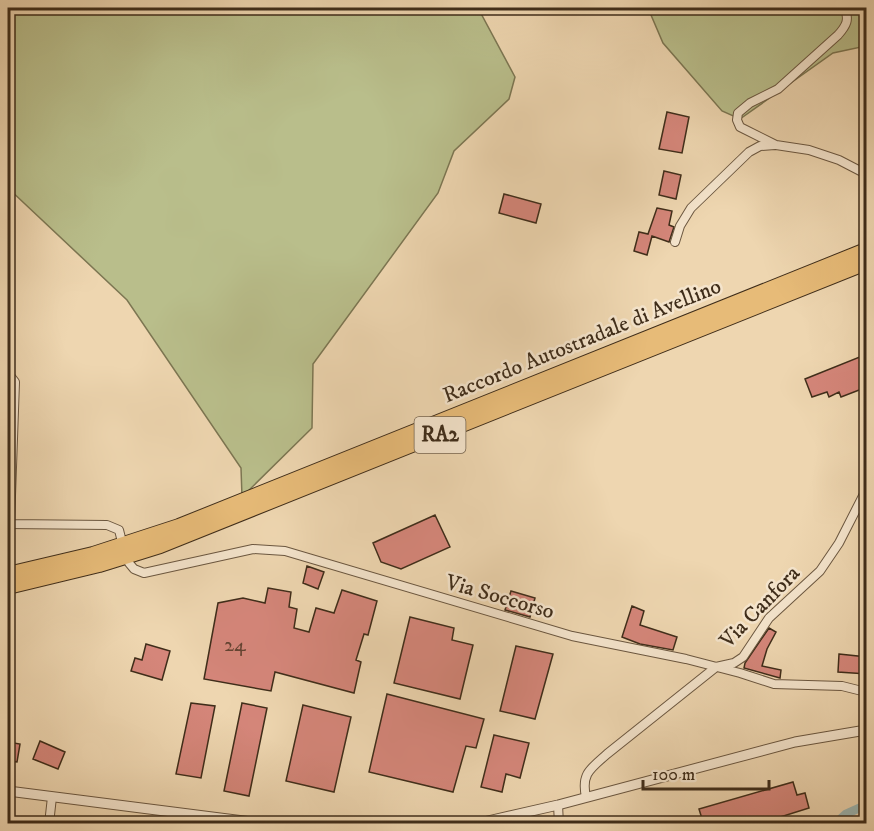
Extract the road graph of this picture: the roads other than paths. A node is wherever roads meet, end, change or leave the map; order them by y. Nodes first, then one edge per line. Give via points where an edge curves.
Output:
1 (845, 8) edge
2 (776, 145) junction
3 (867, 174) edge
4 (675, 242) dead end
5 (867, 250) edge
6 (867, 263) edge
7 (8, 373) edge
8 (867, 490) edge
9 (9, 524) edge
10 (121, 538) dead end
11 (129, 563) dead end
12 (8, 574) edge
13 (8, 587) edge
14 (716, 667) junction
15 (867, 692) edge
16 (867, 730) edge
17 (8, 791) edge
18 (52, 797) junction
19 (586, 797) junction
20 (558, 805) junction
21 (49, 824) edge
22 (267, 824) edge
23 (475, 824) edge
24 (559, 824) edge

1 - 2 street via 847,25 838,35 778,89 738,113 740,127
2 - 3 street via 809,150
2 - 4 street via 760,146 749,152 699,200 680,226
5 - 12 highway, Raccordo Autostradale di Avellino / RA2 via 179,526 93,554
6 - 13 highway, Raccordo Autostradale di Avellino / RA2 via 160,546
7 - 9 street via 15,382
8 - 14 street, Via Canfora via 820,571 769,618 743,657
9 - 10 street via 107,525 119,530
11 - 14 street, Via Soccorso via 144,573 253,549 285,551 572,636
14 - 15 street, Via Soccorso via 774,684 842,686
14 - 19 street, Via Canfora via 590,769 583,783
16 - 19 street via 795,742
17 - 18 street
18 - 21 street
18 - 22 street
19 - 20 street
20 - 23 street
20 - 24 street

